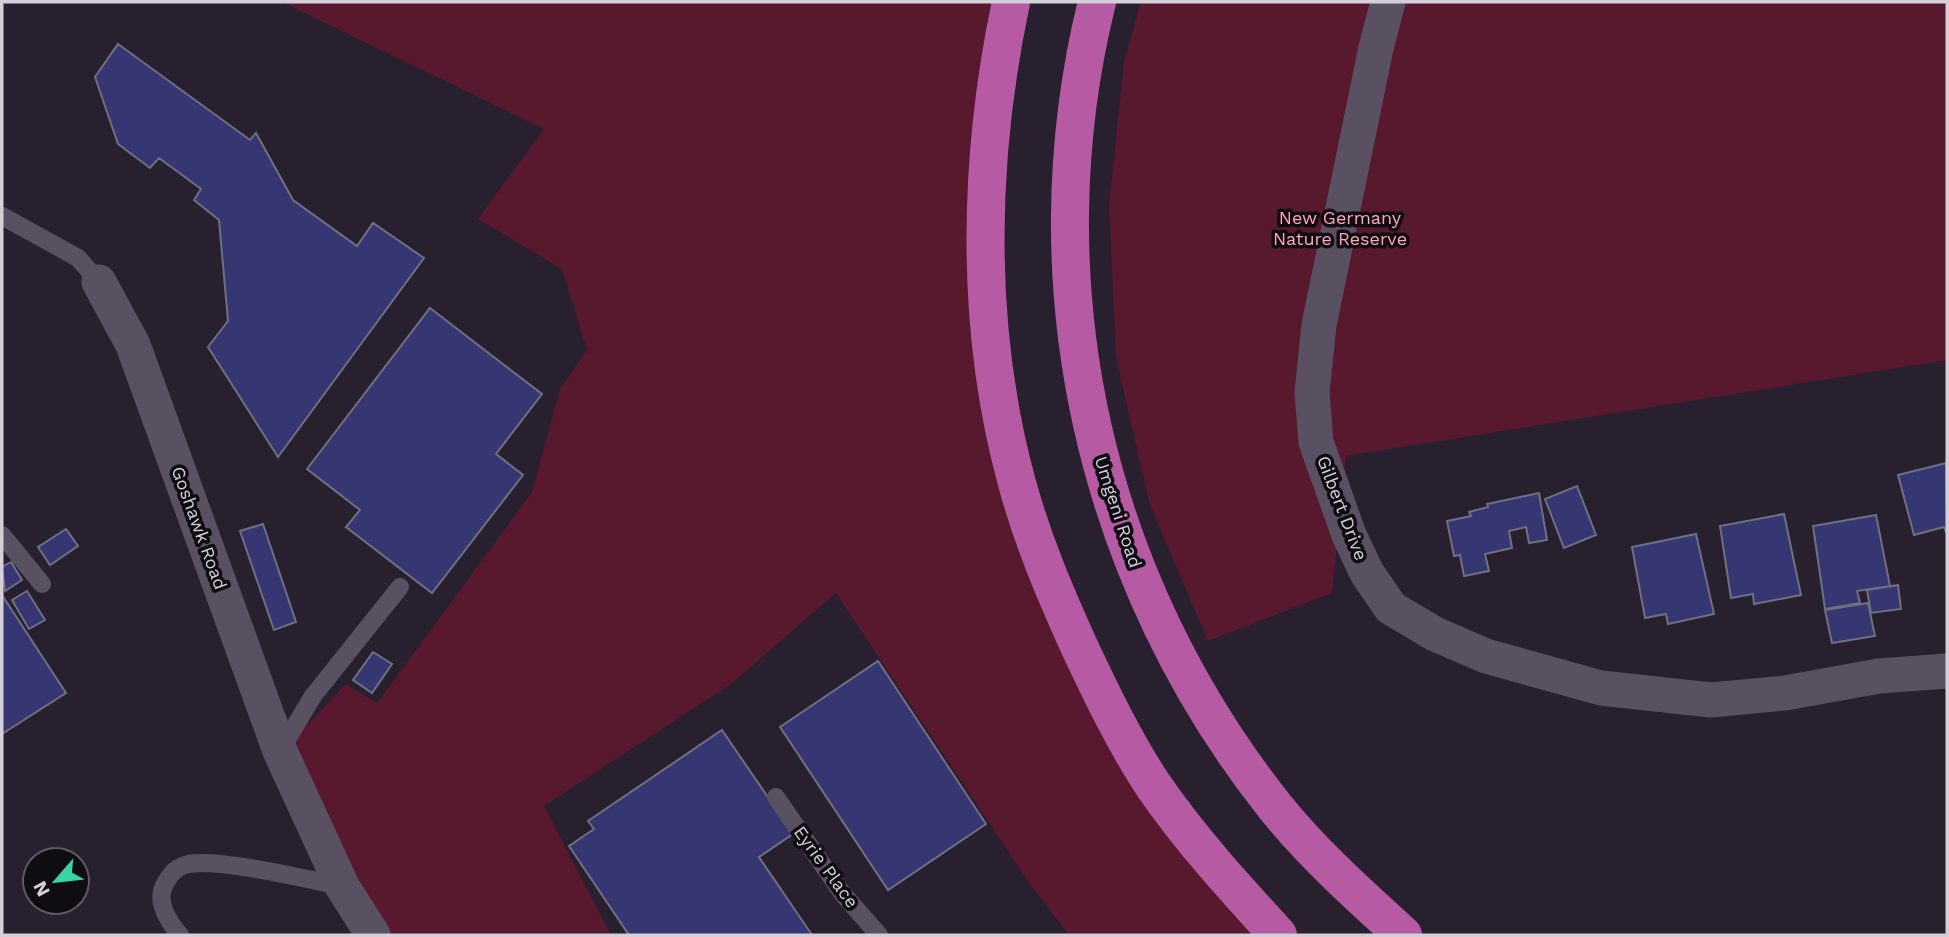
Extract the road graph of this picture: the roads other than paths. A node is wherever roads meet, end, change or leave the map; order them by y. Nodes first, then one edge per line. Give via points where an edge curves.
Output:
1 (1011, 2) edge
2 (1097, 2) edge
3 (1388, 2) edge
4 (2, 216) edge
5 (99, 282) joint
6 (2, 535) edge
7 (42, 584) dead end
8 (400, 587) dead end
9 (1947, 671) edge
10 (280, 751) junction
11 (776, 797) dead end
12 (342, 886) junction
13 (180, 935) edge
14 (373, 935) edge
15 (879, 935) edge
16 (1278, 935) edge
17 (1403, 935) edge

1 - 16 highway via 993,103 986,178 986,267 990,337 1017,483 1059,600 1121,729 1153,784 1206,856
2 - 17 highway, Umgeni Road via 1075,115 1069,228 1077,349 1095,440 1119,524 1167,640 1230,747 1304,839
3 - 9 street, Gilbert Drive via 1319,325 1312,392 1316,442 1349,535 1391,608 1486,656 1601,688 1712,699
4 - 5 lane, Goshawk Road via 78,258
5 - 10 street, Goshawk Road via 133,345
6 - 7 lane
8 - 10 lane via 313,696
10 - 12 street, Goshawk Road
11 - 15 lane, Eyrie Place via 842,893
12 - 13 lane via 216,864 188,864 173,870 161,889 161,904
12 - 14 street, Goshawk Road

